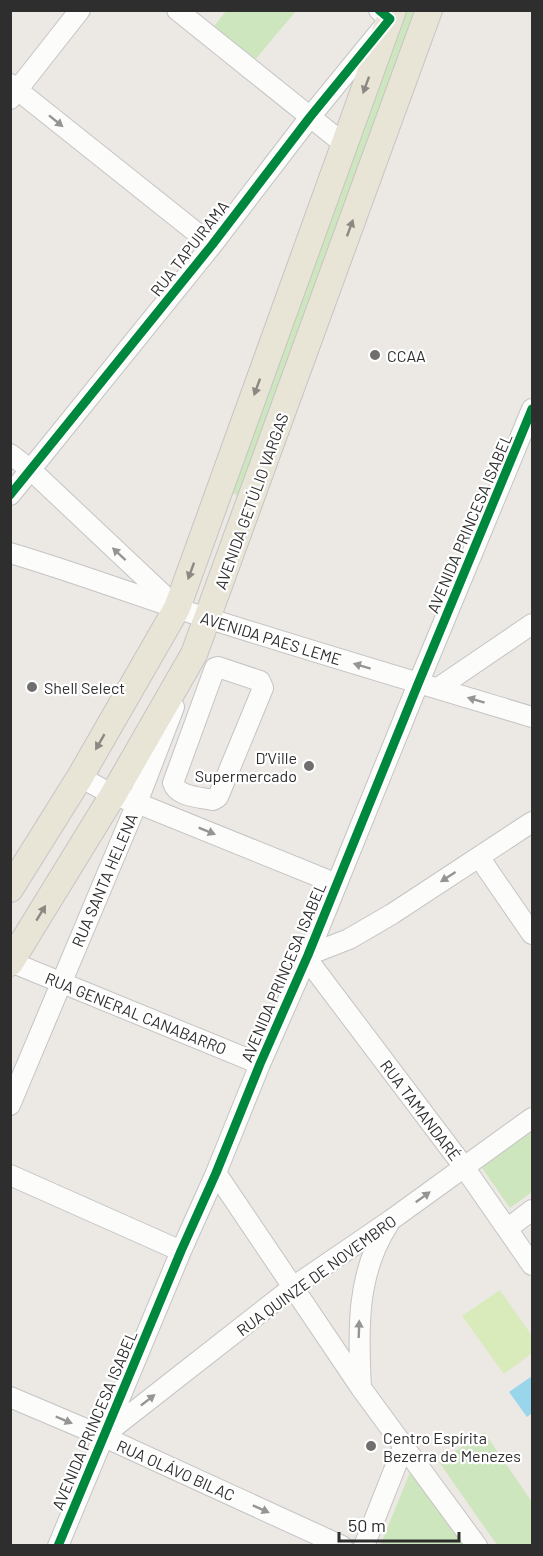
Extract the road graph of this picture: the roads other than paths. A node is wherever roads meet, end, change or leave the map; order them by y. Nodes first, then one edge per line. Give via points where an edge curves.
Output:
1 (80, 10) edge
2 (177, 10) edge
3 (429, 10) edge
4 (387, 13) edge
5 (13, 91) edge
6 (310, 117) junction
7 (344, 144) junction
8 (212, 245) junction
9 (306, 249) junction
10 (337, 262) junction
11 (270, 352) junction
12 (299, 365) junction
13 (532, 409) edge
14 (10, 454) edge
15 (31, 470) junction
16 (10, 495) edge
17 (10, 553) edge
18 (177, 608) junction
19 (209, 619) junction
20 (532, 624) edge
21 (194, 654) junction
22 (418, 684) junction
23 (438, 688) junction
24 (532, 717) edge
25 (167, 725) junction
26 (190, 737) junction
27 (80, 777) junction
28 (181, 793) junction
29 (125, 799) junction
30 (170, 817) junction
31 (532, 822) edge
32 (479, 856) junction
33 (337, 884) junction
34 (10, 889) edge
35 (532, 934) edge
36 (308, 957) junction
37 (11, 963) edge
38 (62, 982) junction
39 (260, 1064) junction
40 (10, 1105) edge
41 (532, 1118) edge
42 (464, 1167) junction
43 (216, 1173) junction
44 (10, 1175) edge
45 (532, 1210) edge
46 (391, 1220) junction
47 (507, 1229) junction
48 (181, 1251) junction
49 (532, 1264) edge
50 (293, 1287) junction
51 (361, 1388) junction
52 (10, 1397) edge
53 (102, 1437) junction
54 (404, 1445) junction
55 (58, 1545) edge
56 (342, 1545) edge
57 (364, 1545) edge
58 (477, 1545) edge

1 - 5 street
2 - 6 street
10 -> 3 main road, AVENIDA GETÚLIO VARGAS
4 - 6 street, RUA TAPUIRAMA
4 -> 7 main road, AVENIDA GETÚLIO VARGAS
5 -> 8 street
6 - 7 street
6 - 8 street, RUA TAPUIRAMA
7 - 9 main road, AVENIDA GETÚLIO VARGAS
8 - 15 street, RUA TAPUIRAMA
9 - 10 main road via 306,273 318,282 325,281
9 - 11 main road, AVENIDA GETÚLIO VARGAS
10 - 12 main road, AVENIDA GETÚLIO VARGAS
11 - 12 main road via 279,337 290,333 298,336 302,347
11 -> 18 main road, AVENIDA GETÚLIO VARGAS
12 - 19 main road, AVENIDA GETÚLIO VARGAS
13 - 22 street, AVENIDA PRINCESA ISABEL
14 - 15 street
15 - 16 street, RUA TAPUIRAMA
18 -> 15 street
17 - 18 street, AVENIDA PAES LEME
18 - 19 street, AVENIDA PAES LEME
18 -> 27 main road, AVENIDA GETÚLIO VARGAS
19 - 21 main road, AVENIDA GETÚLIO VARGAS
22 -> 19 street, AVENIDA PAES LEME
20 - 23 street
21 - 25 street, RUA SANTA HELENA
21 - 29 main road, AVENIDA GETÚLIO VARGAS
22 - 23 street, AVENIDA PAES LEME
22 - 33 street, AVENIDA PRINCESA ISABEL
24 -> 23 street, AVENIDA PAES LEME
25 - 26 street
25 - 29 street, RUA SANTA HELENA
26 - 28 street via 173,783
26 - 28 street via 215,668 260,681 263,688 218,797 213,800
27 - 29 street
27 - 34 main road, AVENIDA GETÚLIO VARGAS
28 - 30 street
29 - 30 street
37 -> 29 main road, AVENIDA GETÚLIO VARGAS
29 - 38 street, RUA SANTA HELENA
30 -> 33 street
31 - 32 street
32 - 35 street
32 -> 36 street via 392,914
33 - 36 street, AVENIDA PRINCESA ISABEL
36 - 39 street, AVENIDA PRINCESA ISABEL
36 - 42 street, RUA TAMANDARÉ
37 - 38 street, RUA GENERAL CANABARRO
38 - 39 street, RUA GENERAL CANABARRO
38 - 40 street, RUA SANTA HELENA
39 - 43 street, AVENIDA PRINCESA ISABEL
41 - 42 street, RUA QUINZE DE NOVEMBRO
46 -> 42 street, RUA QUINZE DE NOVEMBRO
42 - 47 street, RUA TAMANDARÉ
43 - 48 street, AVENIDA PRINCESA ISABEL
43 - 50 street
44 - 48 street
45 - 47 street
46 - 50 street, RUA QUINZE DE NOVEMBRO
51 -> 46 street via 359,1333 365,1280 377,1242
47 - 49 street, RUA TAMANDARÉ
48 - 53 street, AVENIDA PRINCESA ISABEL
50 - 51 street
53 -> 50 street, RUA QUINZE DE NOVEMBRO
51 - 54 street
52 -> 53 street, RUA OLÁVO BILAC
53 - 55 street, AVENIDA PRINCESA ISABEL
53 -> 56 street, RUA OLÁVO BILAC
54 - 57 street
54 - 58 street

